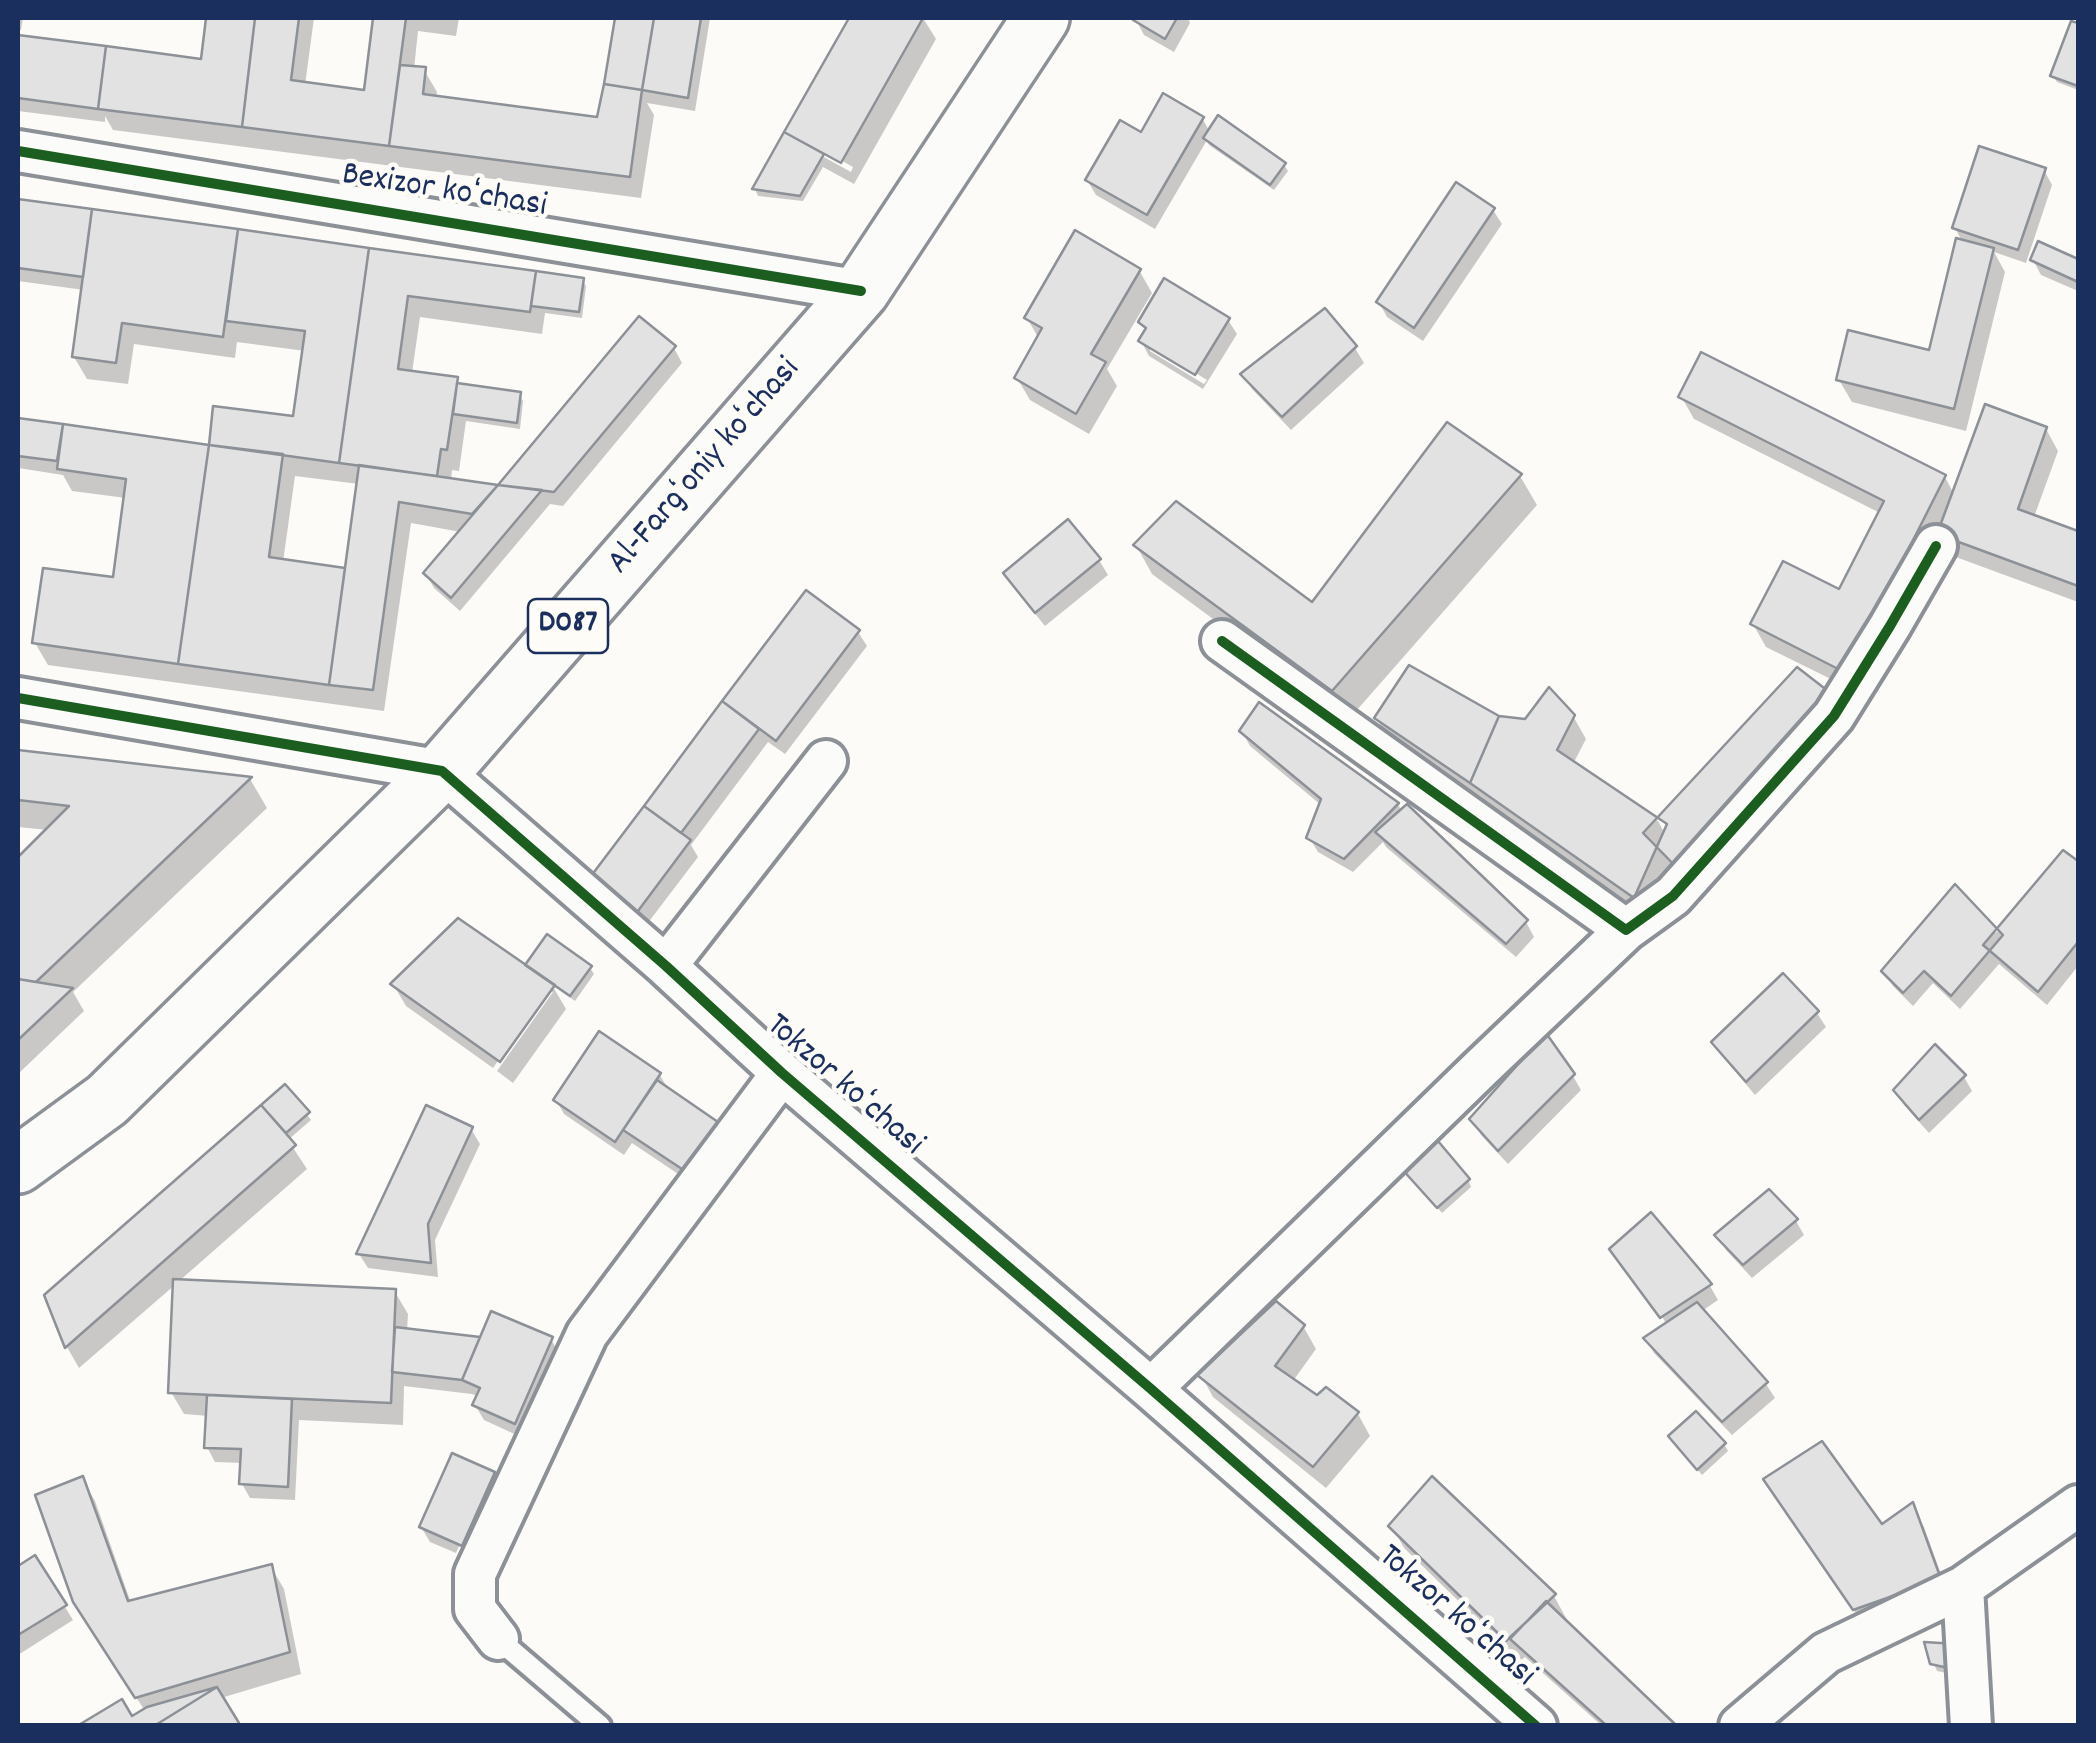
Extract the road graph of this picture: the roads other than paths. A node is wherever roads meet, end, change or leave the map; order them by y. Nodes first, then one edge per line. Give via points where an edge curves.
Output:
1 (1041, 18) edge
2 (18, 150) edge
3 (861, 291) junction
4 (1936, 546) dead end
5 (1222, 641) dead end
6 (18, 698) edge
7 (826, 761) dead end
8 (442, 770) junction
9 (1626, 930) junction
10 (666, 966) junction
11 (782, 1073) junction
12 (18, 1165) edge
13 (1151, 1389) junction
14 (2078, 1506) edge
15 (1963, 1587) junction
16 (498, 1638) joint
17 (600, 1726) edge
18 (1536, 1726) edge
19 (1740, 1726) edge
20 (1971, 1726) edge

1 - 3 main road, Al-Fargʻoniy koʻchasi / D087
2 - 3 street, Bexizor koʻchasi
3 - 8 main road, Al-Fargʻoniy koʻchasi / D087
4 - 9 street via 1834,716 1673,896
5 - 9 street
6 - 8 street
7 - 10 street
8 - 10 street, Tokzor koʻchasi
8 - 12 main road, Al-Fargʻoniy koʻchasi / D087 via 106,1100
9 - 13 street
10 - 11 street, Tokzor koʻchasi
11 - 13 street, Tokzor koʻchasi
11 - 16 street via 587,1334 475,1574 475,1609
13 - 18 street, Tokzor koʻchasi
14 - 15 street
15 - 19 street via 1826,1653
15 - 20 street
16 - 17 lane

